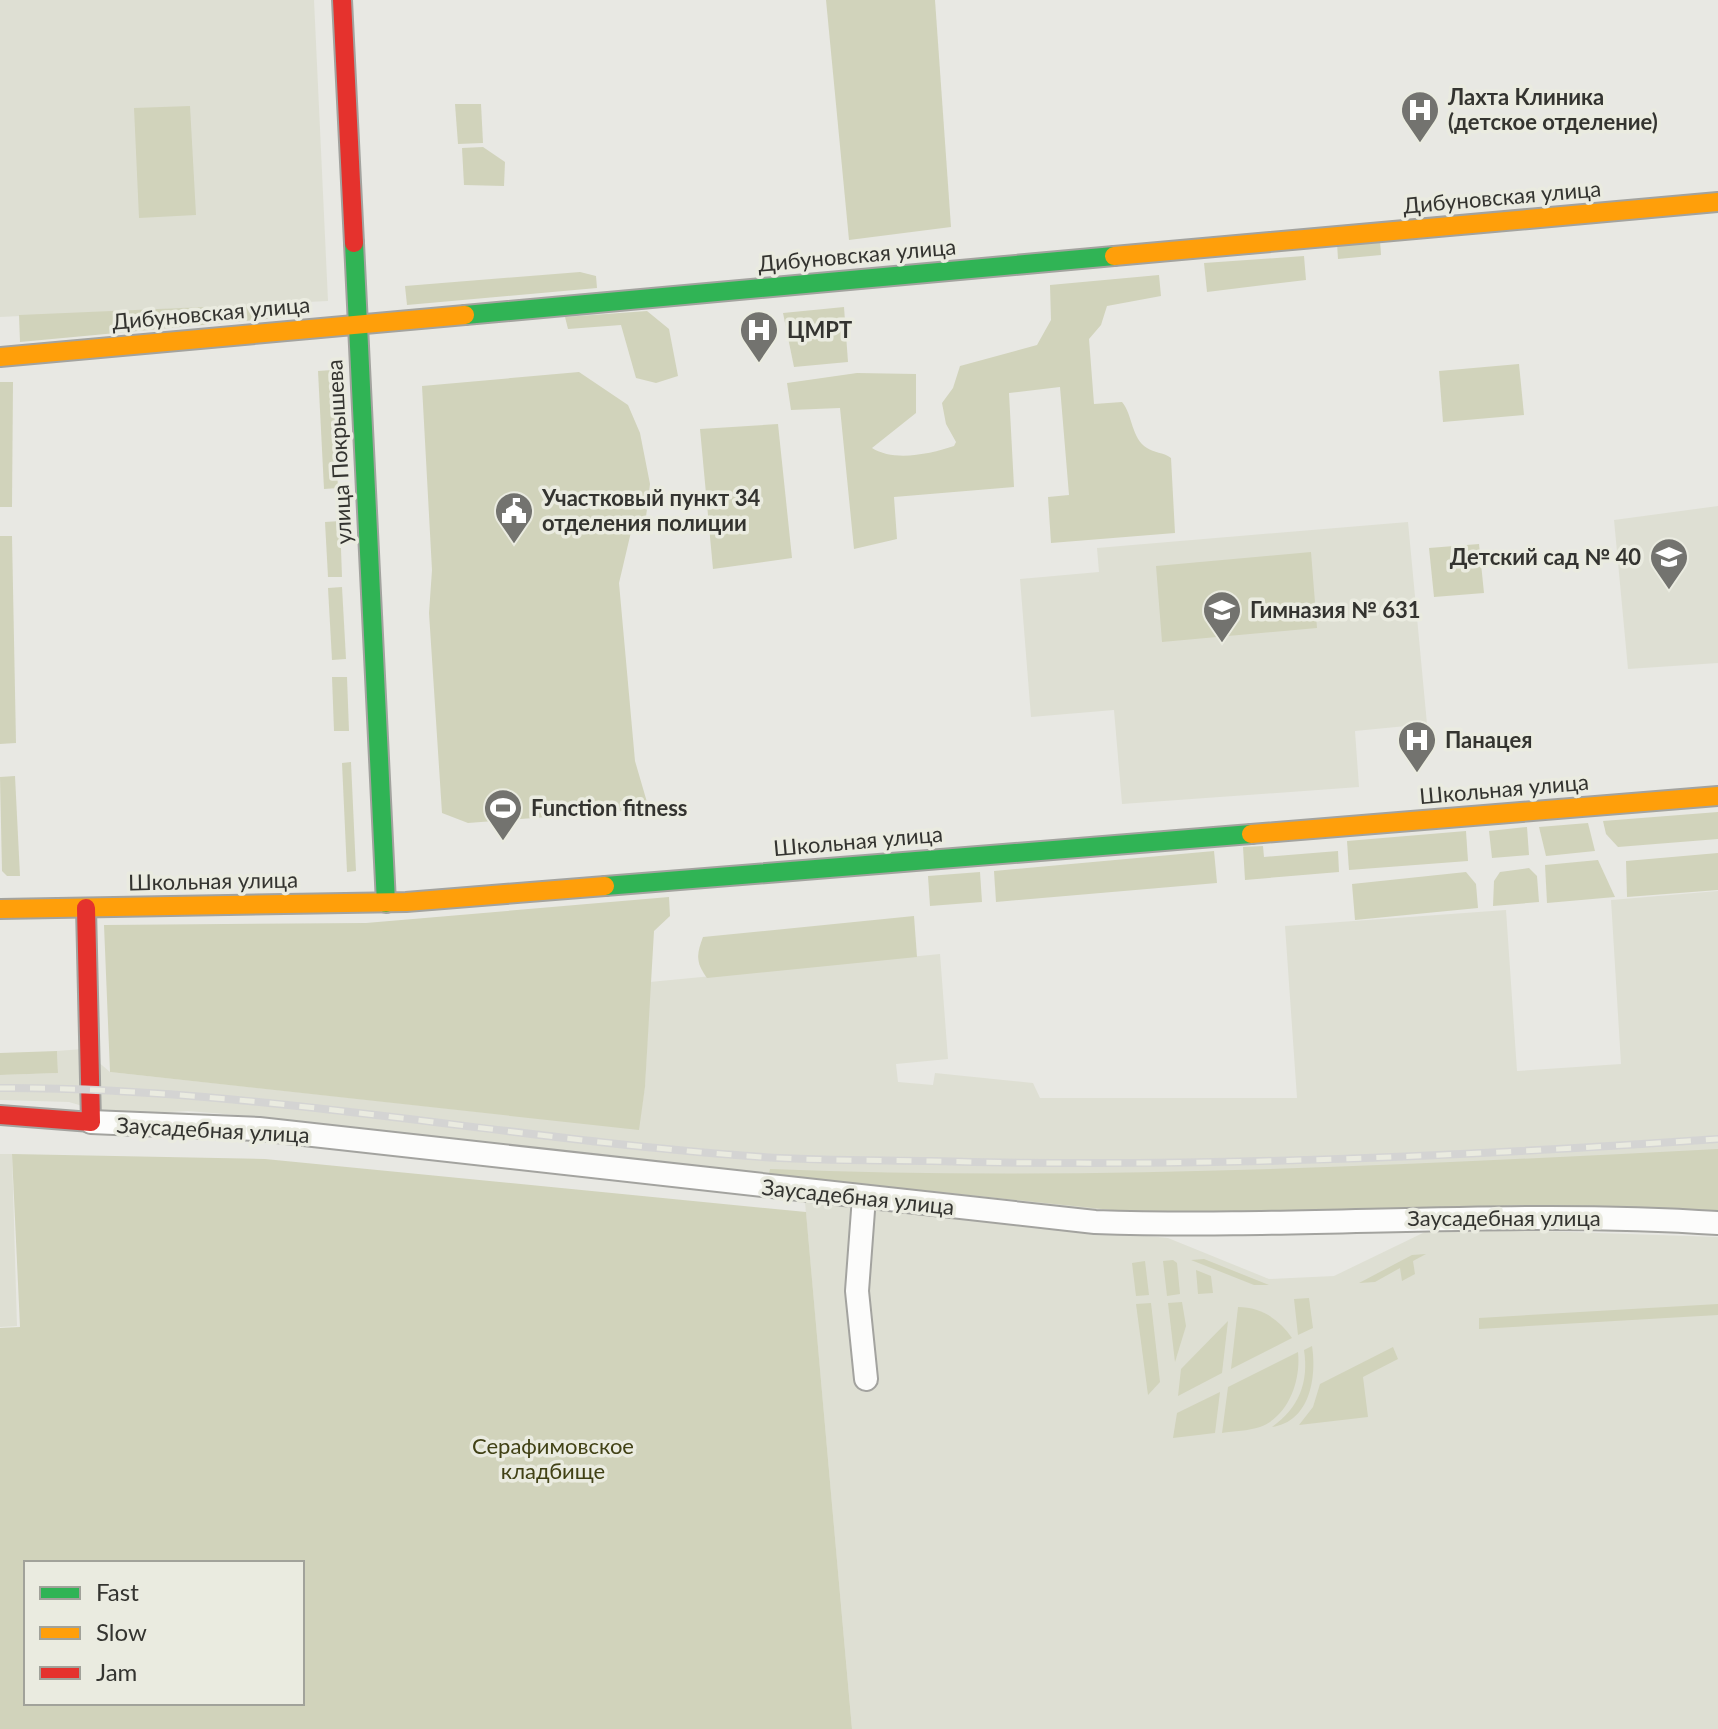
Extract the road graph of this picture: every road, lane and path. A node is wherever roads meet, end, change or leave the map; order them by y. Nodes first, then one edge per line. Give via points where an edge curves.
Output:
1 (342, 0) edge
2 (1718, 202) edge
3 (357, 324) junction
4 (0, 357) edge
5 (1718, 796) edge
6 (386, 903) junction
7 (86, 908) junction
8 (0, 909) edge
9 (0, 1115) edge
10 (91, 1122) junction
11 (864, 1197) junction
12 (1718, 1223) edge
13 (866, 1379) dead end

1 - 3 street, улица Покрышева
2 - 3 street, Дибуновская улица
3 - 4 street, Дибуновская улица
3 - 6 street, улица Покрышева
5 - 6 street, Школьная улица
6 - 7 street, Школьная улица
7 - 8 street, Школьная улица
7 - 10 street
9 - 10 street, Заусадебная улица
10 - 11 street, Заусадебная улица via 259,1129
11 - 12 street, Заусадебная улица via 1151,1224 1486,1217
11 - 13 street via 857,1291

